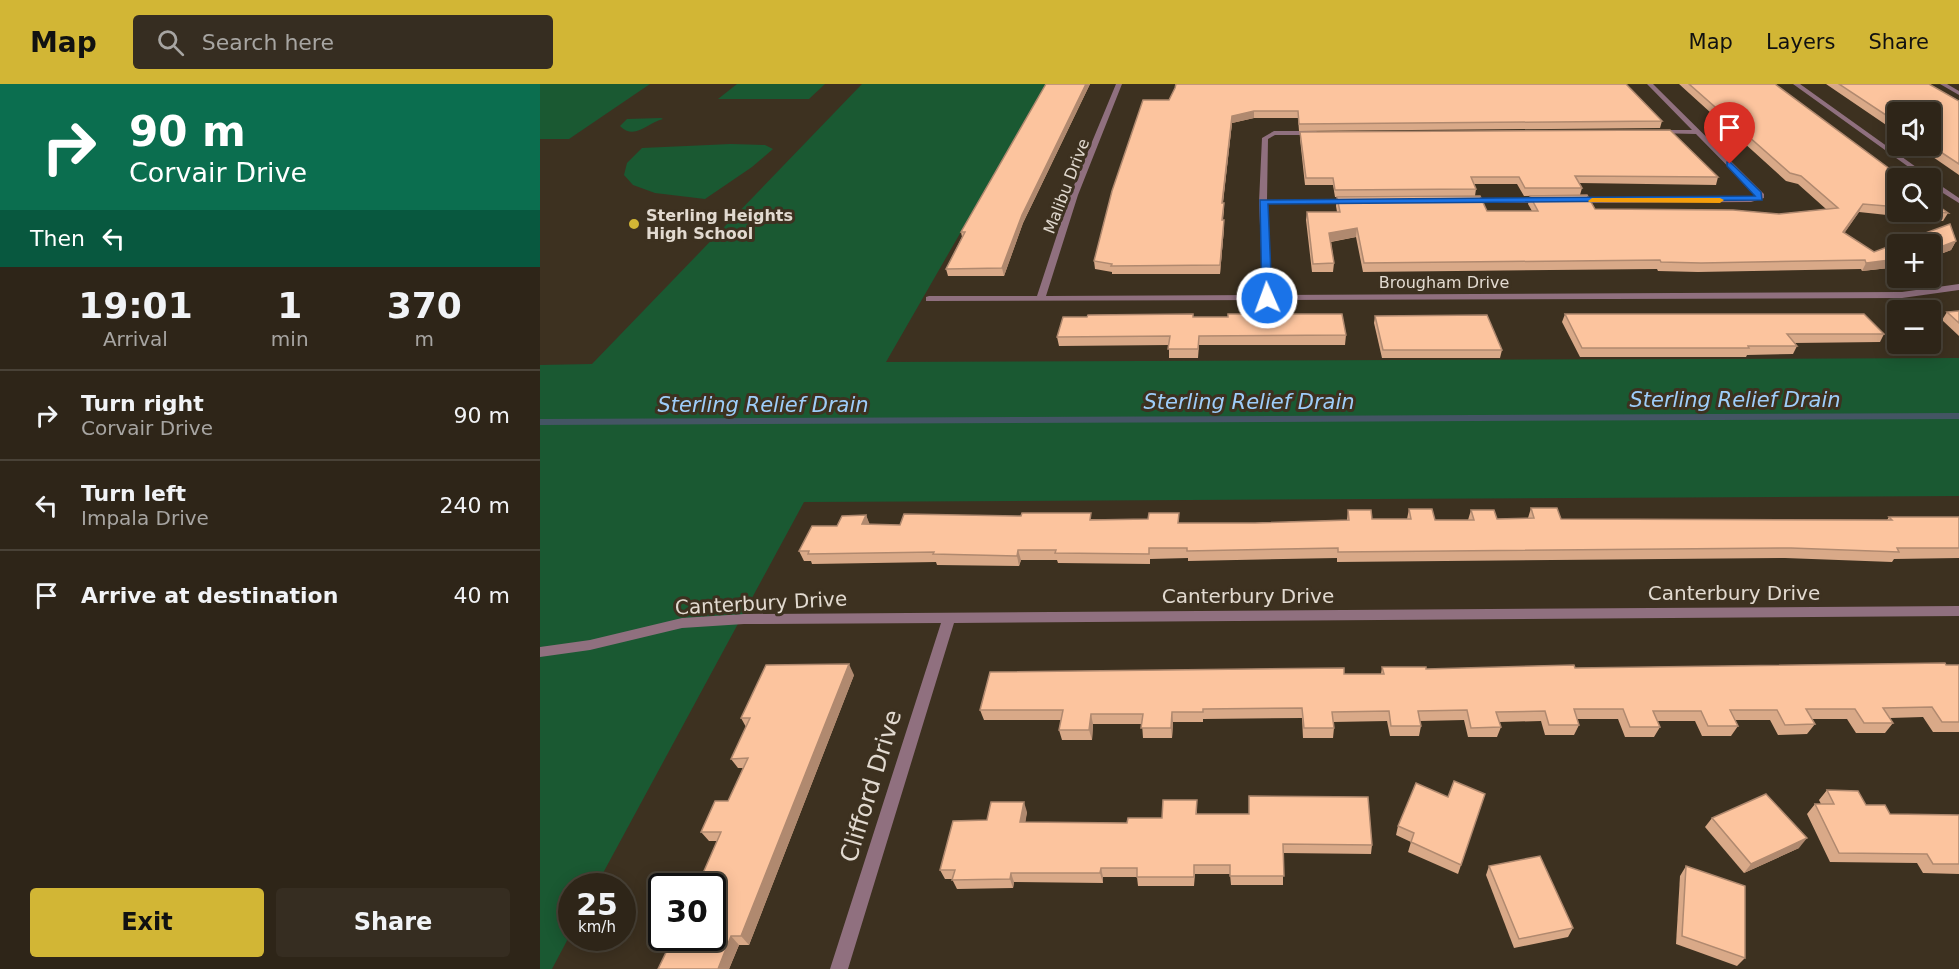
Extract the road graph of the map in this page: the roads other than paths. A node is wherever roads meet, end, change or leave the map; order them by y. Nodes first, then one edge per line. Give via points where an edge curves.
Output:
1 (1119, 84) edge
2 (1650, 84) edge
3 (1796, 84) edge
4 (1943, 84) edge
5 (1959, 93) edge
6 (1648, 132) edge
7 (1698, 132) junction
8 (1328, 133) edge
9 (1912, 168) edge
10 (1941, 188) edge
11 (1457, 201) edge
12 (1551, 201) edge
13 (1563, 201) edge
14 (1959, 201) edge
15 (1263, 202) junction
16 (1363, 202) edge
17 (1959, 287) edge
18 (1041, 298) junction
19 (1267, 298) junction
20 (929, 299) dead end
21 (1959, 612) edge
22 (949, 617) junction
23 (540, 652) edge
24 (839, 969) edge

1 - 18 street, Malibu Drive via 1074,195
2 - 7 street
3 - 9 street
4 - 5 street
6 - 7 street
7 - 13 street via 1759,198
8 - 15 street via 1265,138
10 - 14 street
11 - 12 street
15 - 16 street
15 - 19 street
17 - 19 street, Brougham Drive via 1902,295
18 - 19 street, Brougham Drive
18 - 20 street, Brougham Drive
21 - 22 street, Canterbury Drive
22 - 23 street, Canterbury Drive via 712,620
22 - 24 street, Clifford Drive

